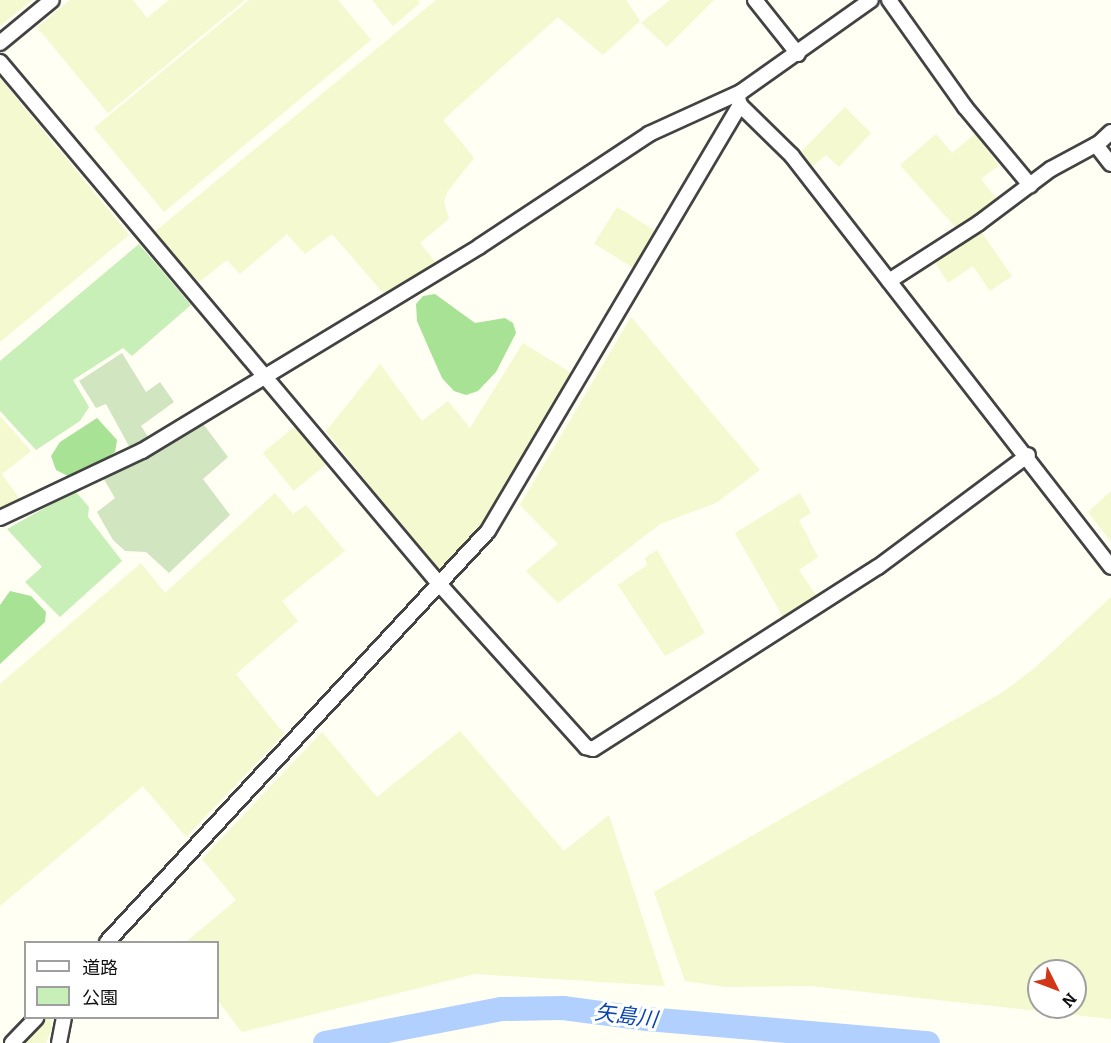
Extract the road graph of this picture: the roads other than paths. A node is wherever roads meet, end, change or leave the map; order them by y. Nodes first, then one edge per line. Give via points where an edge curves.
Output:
1 (52, 0) edge
2 (755, 0) edge
3 (871, 0) edge
4 (889, 0) edge
5 (0, 43) edge
6 (798, 54) junction
7 (0, 62) edge
8 (739, 100) junction
9 (1111, 132) edge
10 (1096, 145) junction
11 (1111, 165) edge
12 (1030, 185) junction
13 (889, 281) junction
14 (266, 375) junction
15 (1028, 455) junction
16 (0, 518) edge
17 (1111, 567) edge
18 (441, 586) junction
19 (108, 941) edge
20 (34, 1019) edge
21 (64, 1019) edge
22 (12, 1043) edge
23 (59, 1043) edge

1 - 5 street
2 - 6 street
3 - 6 street
4 - 12 street via 965,107
6 - 8 street
7 - 14 street
8 - 13 street via 792,156
8 - 14 street via 649,134 480,246
8 - 18 street via 488,531
9 - 10 street
10 - 11 street
10 - 12 street
12 - 13 street via 979,224
13 - 15 street
14 - 16 street via 142,451
14 - 18 street
15 - 17 street
15 - 18 street via 878,567 593,749 585,747
18 - 19 street
20 - 22 street
21 - 23 street

